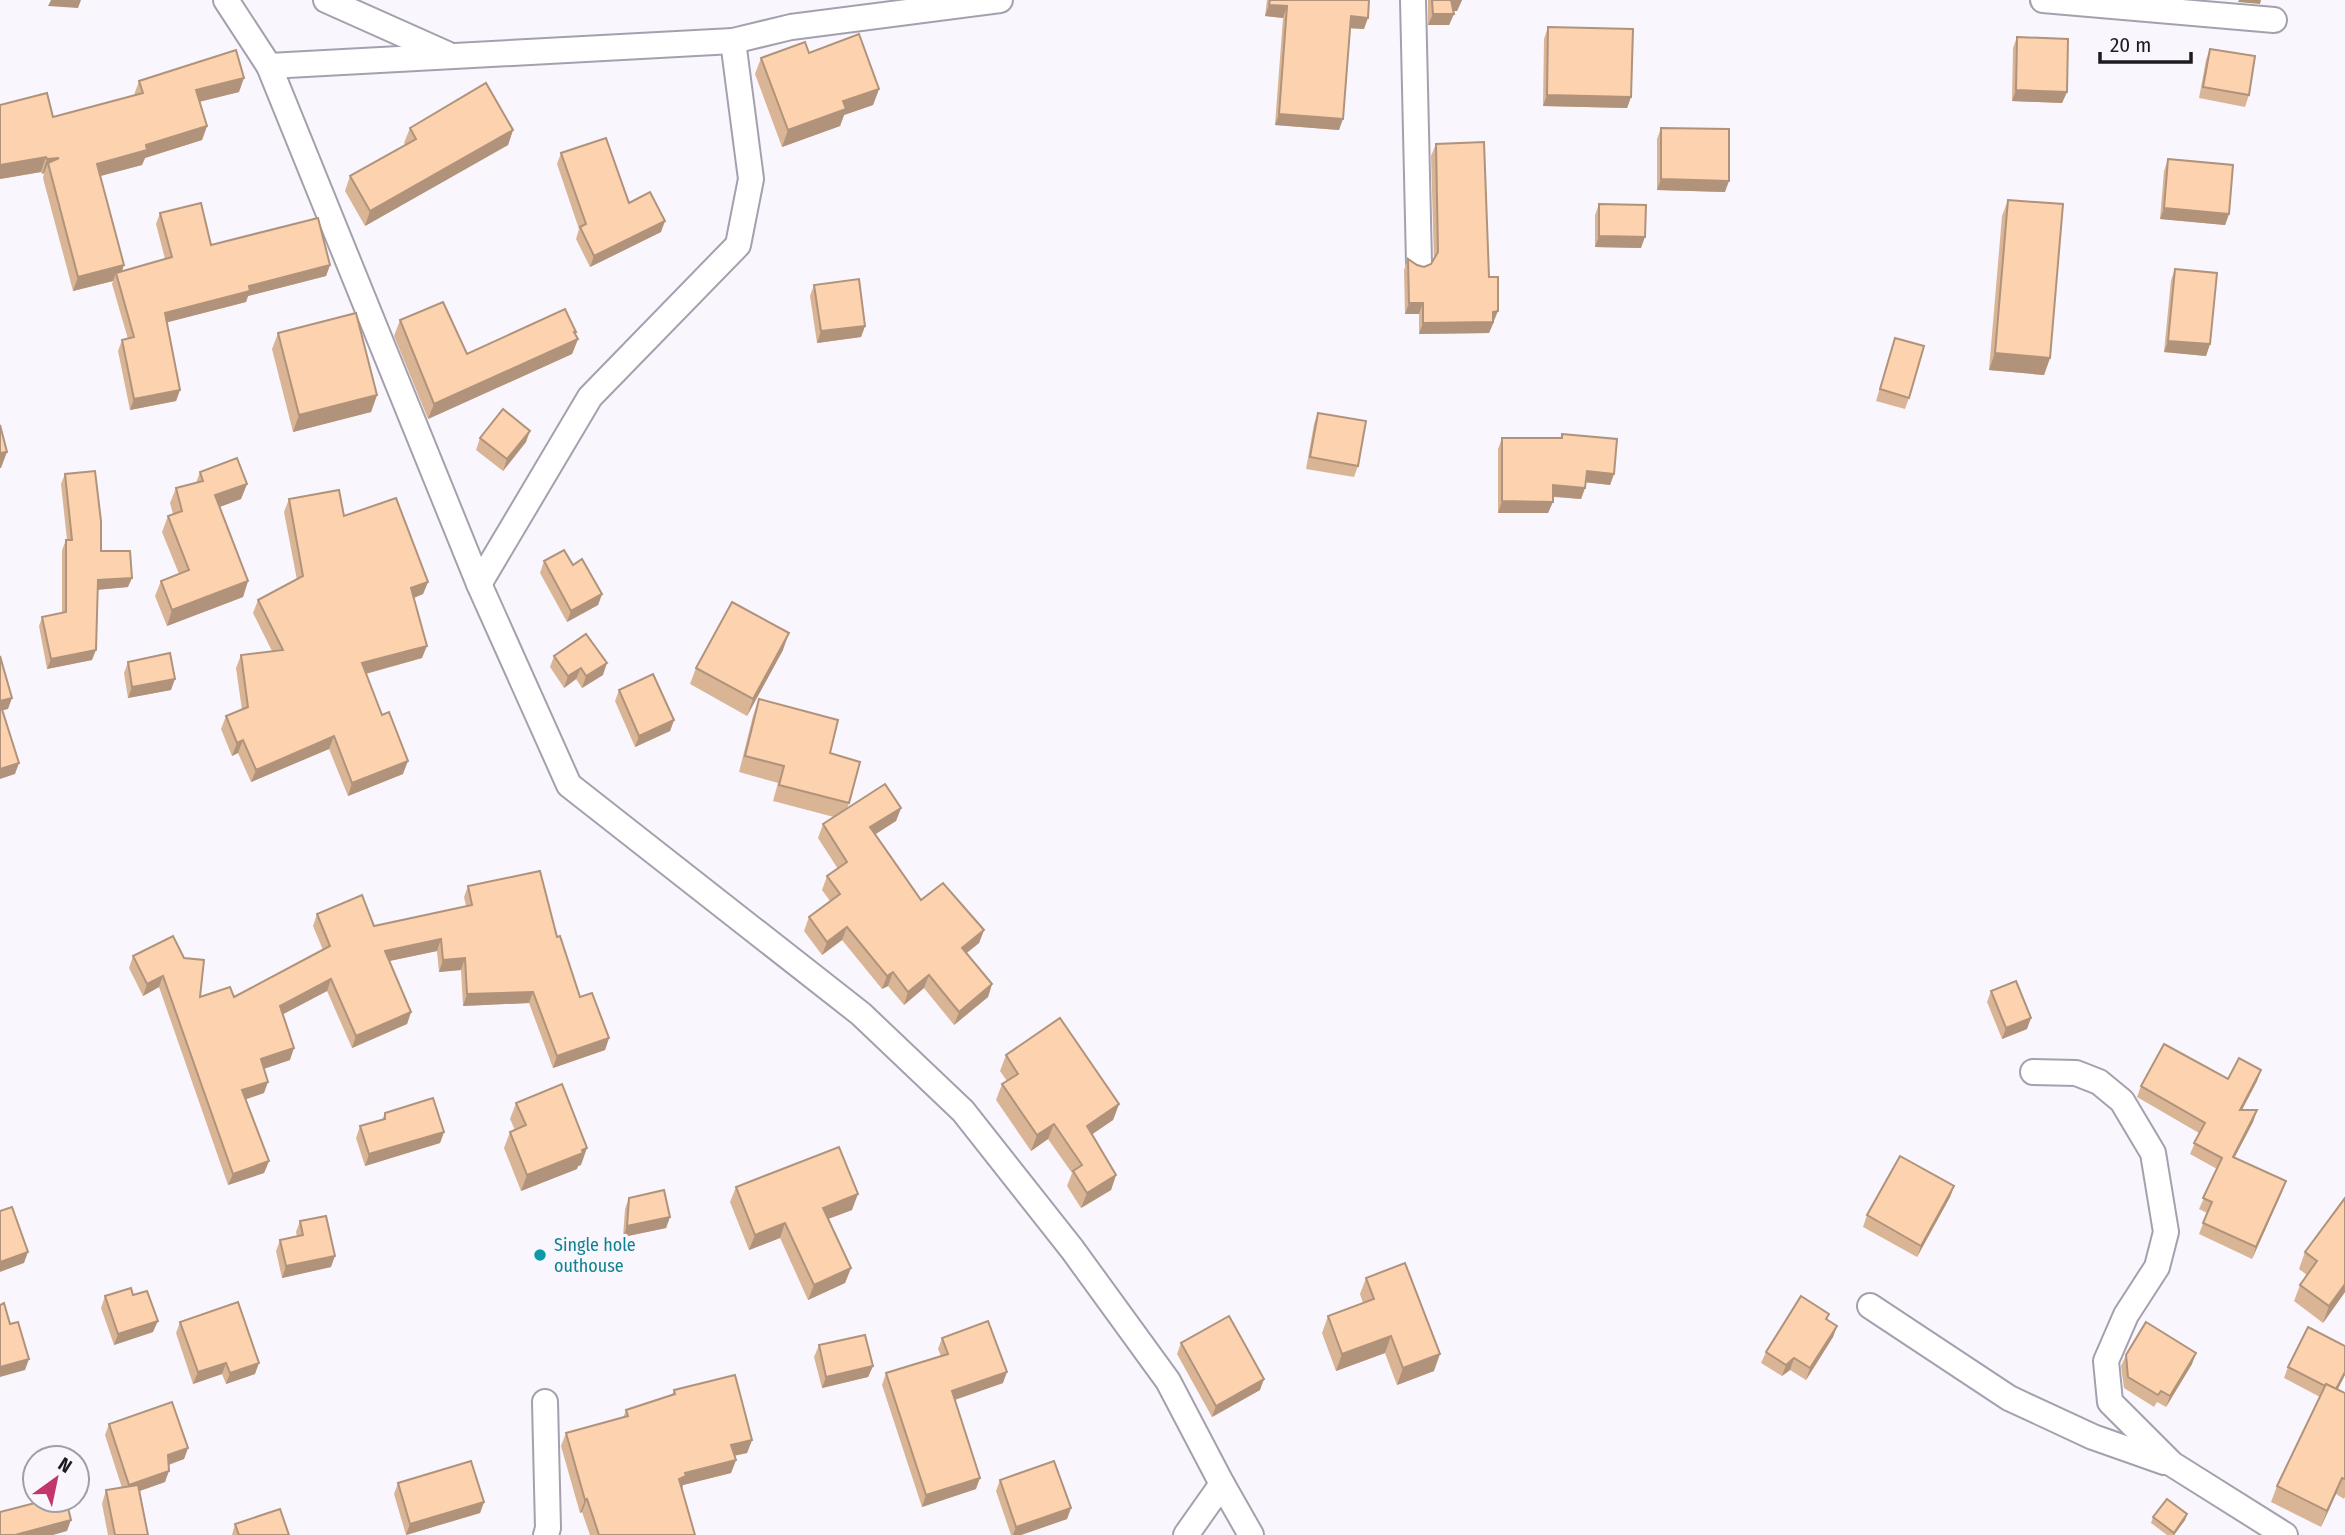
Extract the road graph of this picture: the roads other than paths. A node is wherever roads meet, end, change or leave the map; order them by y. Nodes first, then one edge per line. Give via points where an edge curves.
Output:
1 (226, 0) edge
2 (326, 0) edge
3 (1000, 0) edge
4 (1413, 0) edge
5 (2043, 0) edge
6 (2274, 20) dead end
7 (733, 41) junction
8 (452, 56) junction
9 (269, 66) junction
10 (1419, 263) edge
11 (479, 584) junction
12 (2033, 1072) dead end
13 (1870, 1306) dead end
14 (545, 1402) dead end
15 (2172, 1464) junction
16 (1222, 1484) junction
17 (546, 1535) edge
18 (1186, 1535) edge
19 (1251, 1535) edge
20 (2285, 1535) edge

1 - 9 street
2 - 8 street
3 - 7 street via 791,27
4 - 10 street
5 - 6 street
7 - 8 street
7 - 11 street via 751,179 738,245 590,397
8 - 9 street
9 - 11 street
11 - 16 street via 569,785 861,1014 963,1111 1168,1381
12 - 15 street via 2076,1073 2099,1082 2122,1101 2153,1153 2166,1232 2157,1268 2126,1315 2106,1361 2110,1402
13 - 15 street via 2009,1398 2093,1437
14 - 17 street
15 - 20 street
16 - 18 street
16 - 19 street

